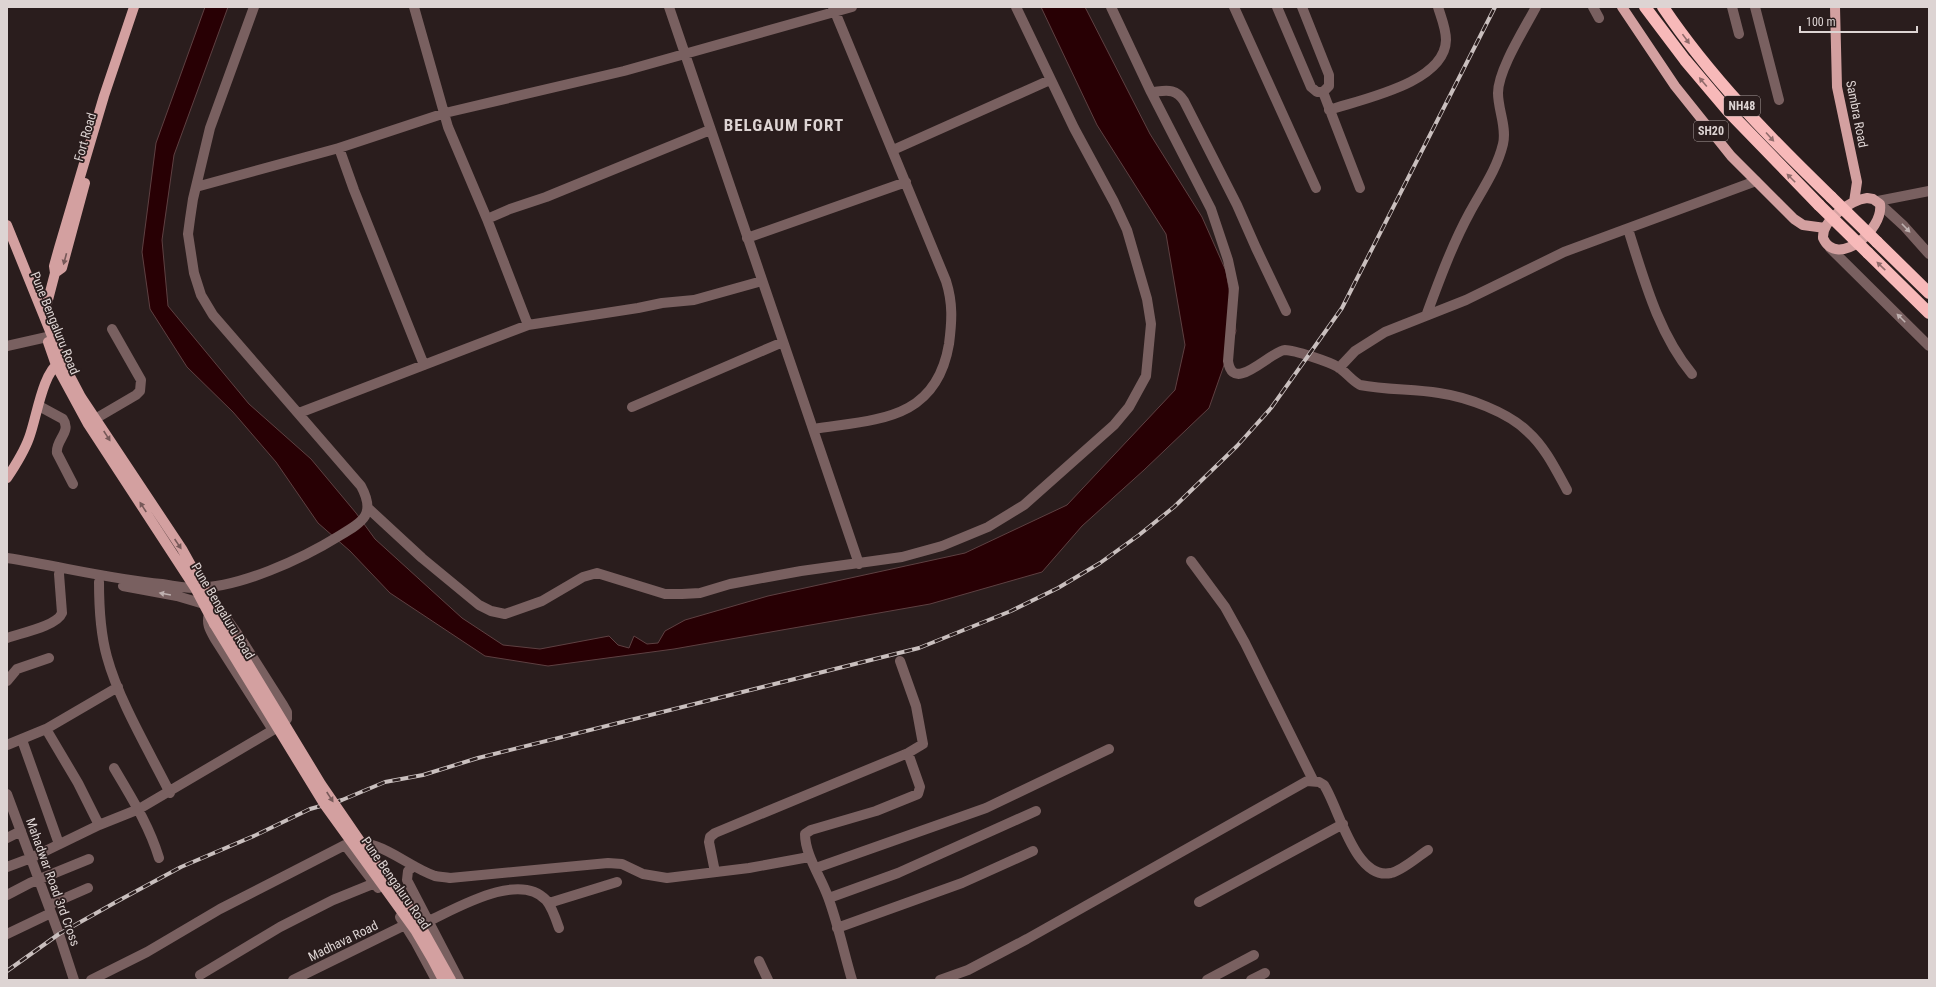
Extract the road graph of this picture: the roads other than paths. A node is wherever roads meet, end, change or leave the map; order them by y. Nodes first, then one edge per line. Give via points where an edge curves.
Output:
1 (134, 7) edge
2 (140, 7) edge
3 (254, 7) edge
4 (414, 7) edge
5 (668, 7) edge
6 (852, 7) edge
7 (1016, 7) edge
8 (1111, 7) edge
9 (1234, 7) edge
10 (1276, 7) edge
11 (1302, 7) edge
12 (1438, 7) edge
13 (1536, 7) edge
14 (1593, 7) edge
15 (1622, 7) edge
16 (1645, 7) edge
17 (1663, 7) edge
18 (1732, 7) edge
19 (1755, 7) edge
20 (1836, 7) edge
21 (834, 9) edge
22 (1599, 18) dead end
23 (1739, 34) dead end
24 (684, 54) junction
25 (1050, 80) junction
26 (1151, 92) junction
27 (1323, 92) junction
28 (1779, 100) dead end
29 (1329, 110) junction
30 (445, 114) junction
31 (710, 130) junction
32 (339, 148) junction
33 (892, 150) junction
34 (1756, 181) junction
35 (906, 182) junction
36 (196, 187) junction
37 (1316, 188) dead end
38 (1360, 188) dead end
39 (1929, 191) edge
40 (1854, 202) junction
41 (1879, 203) junction
42 (487, 219) junction
43 (7, 225) edge
44 (1825, 228) junction
45 (1628, 229) junction
46 (747, 238) junction
47 (7, 240) edge
48 (1830, 248) junction
49 (1929, 254) edge
50 (55, 273) junction
51 (762, 281) junction
52 (1929, 293) edge
53 (1286, 311) dead end
54 (1929, 313) edge
55 (1426, 316) junction
56 (43, 319) junction
57 (528, 324) junction
58 (112, 329) dead end
59 (47, 337) junction
60 (784, 342) junction
61 (7, 346) edge
62 (1929, 346) edge
63 (59, 363) junction
64 (424, 365) junction
65 (1339, 368) junction
66 (1692, 374) dead end
67 (39, 406) junction
68 (632, 407) dead end
69 (299, 413) junction
70 (96, 419) junction
71 (814, 429) junction
72 (7, 478) edge
73 (74, 484) dead end
74 (1567, 490) dead end
75 (369, 510) junction
76 (7, 558) edge
77 (1191, 561) dead end
78 (7, 564) edge
79 (859, 564) junction
80 (59, 574) junction
81 (99, 582) junction
82 (199, 588) junction
83 (203, 604) junction
84 (211, 611) junction
85 (218, 622) junction
86 (7, 638) edge
87 (49, 658) dead end
88 (900, 661) dead end
89 (7, 681) edge
90 (118, 687) junction
91 (46, 729) junction
92 (273, 730) junction
93 (22, 740) junction
94 (7, 745) edge
95 (1109, 749) dead end
96 (908, 752) junction
97 (114, 768) dead end
98 (1313, 780) junction
99 (170, 793) junction
100 (7, 794) edge
101 (139, 810) junction
102 (1036, 811) dead end
103 (1342, 824) junction
104 (98, 825) junction
105 (21, 831) junction
106 (7, 838) edge
107 (59, 844) junction
108 (345, 845) junction
109 (1428, 850) dead end
110 (1033, 851) dead end
111 (809, 856) junction
112 (31, 858) junction
113 (159, 858) dead end
114 (89, 860) dead end
115 (414, 866) junction
116 (7, 867) edge
117 (816, 868) junction
118 (715, 872) junction
119 (39, 879) junction
120 (617, 882) dead end
121 (375, 883) junction
122 (88, 888) dead end
123 (7, 894) edge
124 (829, 898) junction
125 (1199, 902) dead end
126 (549, 903) junction
127 (50, 909) junction
128 (429, 921) junction
129 (405, 924) junction
130 (559, 928) dead end
131 (837, 928) junction
132 (7, 934) edge
133 (1254, 956) dead end
134 (759, 961) dead end
135 (1265, 973) dead end
136 (200, 975) dead end
137 (74, 980) edge
138 (91, 980) edge
139 (293, 980) edge
140 (436, 980) edge
141 (443, 980) edge
142 (451, 980) edge
143 (459, 980) edge
144 (768, 980) edge
145 (852, 980) edge
146 (940, 980) edge
147 (1207, 980) edge
148 (1251, 980) edge

1 - 50 main road, Fort Road via 80,176 54,266
2 -> 50 main road, Fort Road via 100,127 62,268
3 - 36 street via 210,128
4 - 30 street
5 - 24 street
6 - 21 street
7 - 25 street
8 - 26 street
9 - 37 street
10 - 27 street via 1312,87 1317,92
11 - 27 street via 1329,75 1330,86
12 - 29 street via 1446,40 1442,56 1432,68 1399,87
13 - 55 street via 1499,84 1503,143 1490,177 1449,255
14 - 22 street
15 - 34 main road, SH20 via 1675,86 1731,156
54 -> 16 highway, NH48, bridge via 1729,112
17 -> 52 highway, NH48, bridge via 1696,52 1781,149
18 - 23 street
19 - 28 street
20 - 40 main road, Sambra Road via 1837,87 1857,182
21 - 24 street
21 - 33 street
24 - 30 street
24 - 31 street
25 - 33 street
25 - 79 street via 1114,202 1134,252 1148,299 1151,324 1146,376 1129,408 1114,425 1024,505 988,527 942,546 902,557
26 - 53 street via 1176,91 1184,101 1234,199
26 - 65 street via 1211,209 1228,260 1234,288 1228,361 1231,370 1236,374 1243,374 1273,354 1286,350
27 - 29 street
29 - 38 street
30 - 32 street
30 - 42 street via 448,127
31 - 42 street
31 - 46 street
32 - 36 street
32 - 64 street
33 - 35 street
34 - 44 main road, SH20 via 1803,225
34 - 45 street
35 - 46 street
35 - 71 street via 950,294 950,335 942,371 934,387 922,400 907,410 895,415
36 - 69 street via 188,234 194,273 201,295 213,315
39 - 41 street via 1889,198
40 - 41 main road via 1867,198
40 - 44 main road via 1836,215
41 - 48 main road via 1879,218 1864,237 1846,248
41 -> 49 street
42 - 57 street
43 - 56 main road
44 - 48 main road via 1823,238
45 - 55 street via 1564,252 1466,300
45 - 66 street via 1646,287 1663,326 1681,361
46 - 51 street
47 - 56 main road, Pune Bengaluru Road
62 -> 48 street
50 - 56 main road, Fort Road
51 - 57 street via 694,300
51 - 60 street
55 - 65 street via 1368,341 1355,350
56 - 59 main road, Pune Bengaluru Road
56 - 63 main road
57 - 64 street
58 - 70 street via 141,380 141,386 136,395
59 - 61 street
59 - 63 main road, Pune Bengaluru Road
60 - 68 street
60 - 71 street
63 - 67 main road via 48,376
63 - 70 main road
82 -> 63 main road, Pune Bengaluru Road via 88,424
64 - 69 street
65 - 74 street via 1360,385 1439,393 1468,399 1511,420 1528,431 1540,445
67 - 72 main road via 29,439
67 - 73 street via 63,419 65,423 65,432 56,453
69 - 75 street via 361,486 368,498
70 -> 82 main road via 182,549
71 - 79 street
75 - 79 street via 479,605 505,614 542,601 583,577 597,573 665,594 682,594 700,593 730,584 801,570
75 - 82 street via 350,530 323,547 252,577 220,586
76 - 82 street via 129,581
77 - 98 street via 1226,607
78 - 80 street
80 - 81 street
80 - 86 street via 62,613 60,618
83 -> 81 street via 177,596
81 - 90 street via 102,636
82 - 83 main road, Pune Bengaluru Road
82 - 84 main road, Pune Bengaluru Road
83 - 84 street
84 - 85 main road, Pune Bengaluru Road
84 - 92 street via 207,620 208,626
84 - 92 street via 226,616 286,712 286,719
85 - 141 main road, Pune Bengaluru Road, bridge via 324,804 415,930
85 -> 142 main road, bridge via 321,784 414,914
87 - 89 street via 17,669
88 - 96 street via 916,706 923,738 921,746
90 - 91 street
90 - 99 street
91 - 93 street
91 - 104 street via 78,783
92 - 99 street
93 - 94 street
93 - 107 street
95 - 117 street via 986,808
96 - 111 street via 920,787 918,794 876,811 806,832
96 - 118 street via 715,833 709,842
97 - 101 street
98 - 103 street via 1324,786
98 - 146 street via 1300,784 1026,939 968,970
99 - 101 street
100 - 105 street, Mahadwar Road 3rd Cross
101 - 104 street
101 - 113 street via 154,840
102 - 124 street via 898,873
103 - 109 street via 1358,854 1373,871 1394,871
103 - 125 street
104 - 107 street
105 - 106 street
105 - 112 street, Mahadwar Road 3rd Cross
107 - 112 street
108 - 115 street via 355,842 368,844
108 - 121 street
108 - 138 street via 220,909 147,952
110 - 131 street via 962,883
111 - 117 street
111 - 118 street
112 - 116 street
112 - 119 street, Mahadwar Road 3rd Cross
114 - 119 street
115 - 118 street via 435,876 450,878 608,863 622,864 643,874 667,878
115 - 128 street via 408,871 407,880
117 - 124 street
119 - 123 street
119 - 127 street, Mahadwar Road 3rd Cross
120 - 126 street
121 - 129 street
121 - 136 street via 333,900 280,927
122 - 127 street
124 - 131 street
126 - 128 street via 530,890 512,889 479,899
126 - 130 street
127 - 132 street
127 - 137 street, Mahadwar Road 3rd Cross
128 - 143 street
129 - 139 street, Madhava Road
129 - 140 street
131 - 145 street
133 - 147 street
134 - 144 street
135 - 148 street

